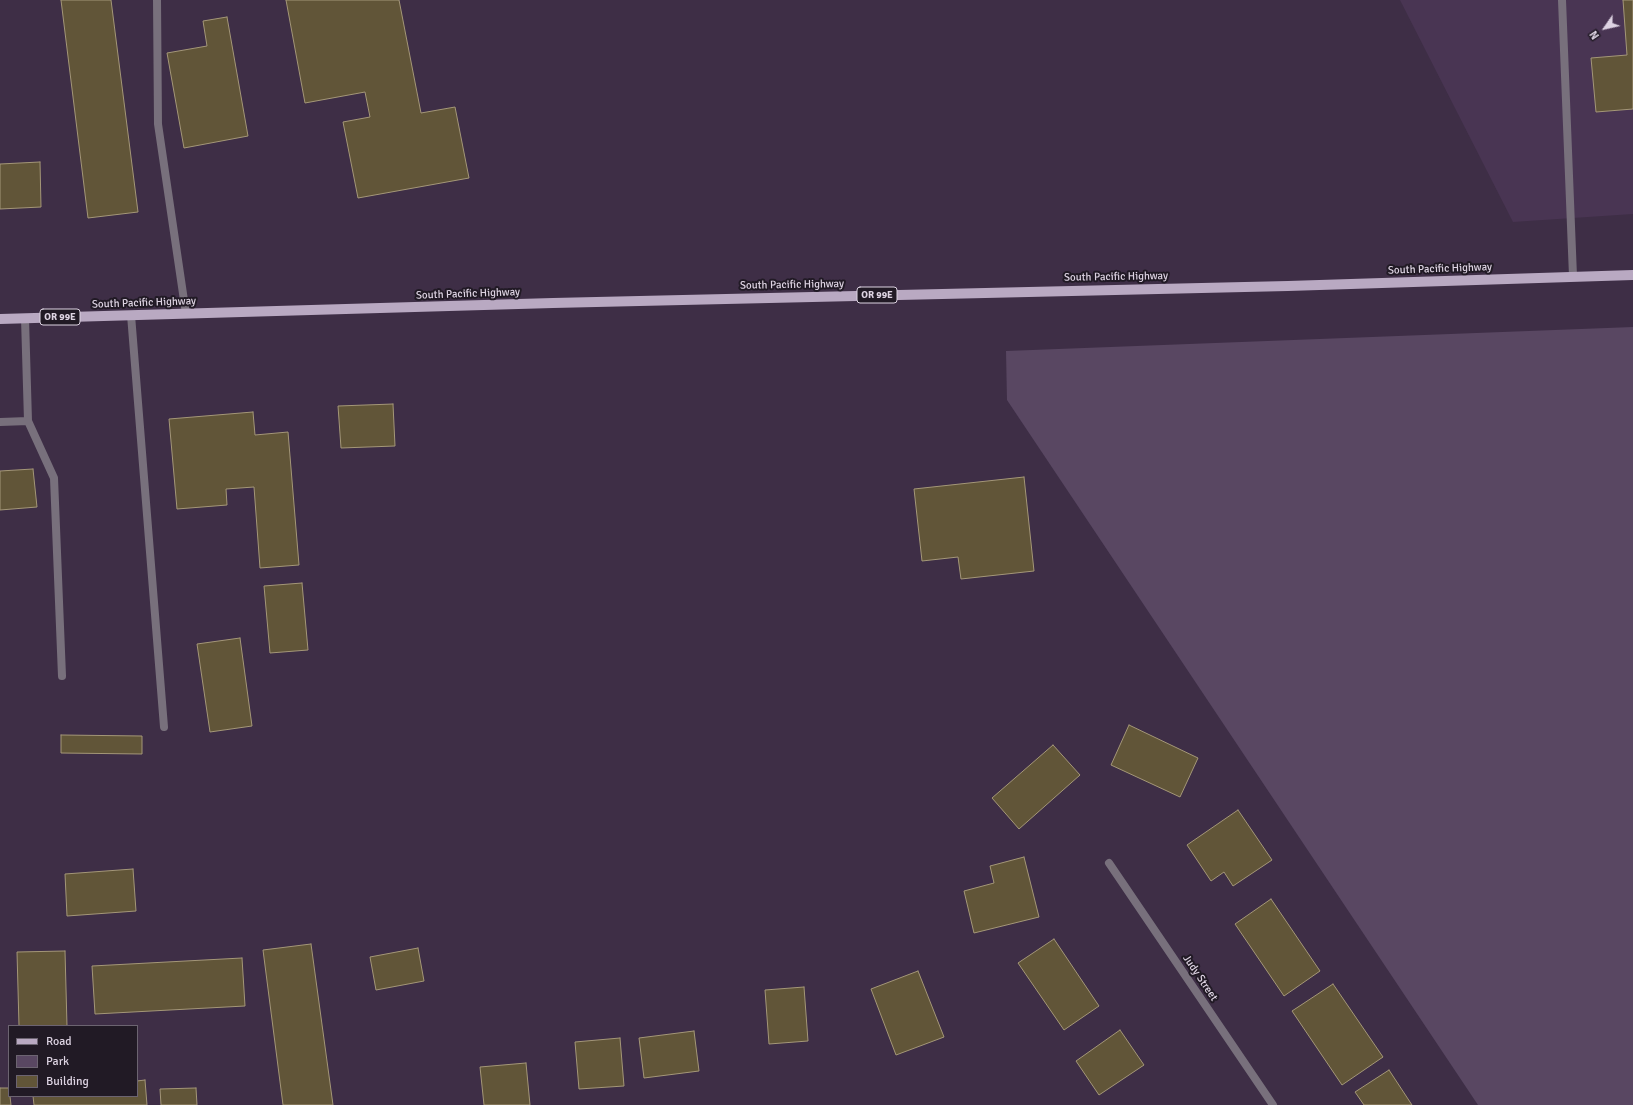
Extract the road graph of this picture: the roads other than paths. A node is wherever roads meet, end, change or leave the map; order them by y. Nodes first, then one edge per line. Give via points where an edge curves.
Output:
1 (157, 0) edge
2 (1562, 0) edge
3 (1633, 275) edge
4 (1573, 276) junction
5 (186, 314) junction
6 (131, 315) junction
7 (25, 318) junction
8 (0, 319) edge
9 (28, 421) junction
10 (0, 422) edge
11 (62, 676) dead end
12 (164, 727) dead end
13 (1109, 863) dead end
14 (1273, 1105) edge

1 - 5 street via 158,124
2 - 4 street
3 - 4 main road, South Pacific Highway / OR 99E
4 - 5 main road, South Pacific Highway / OR 99E via 1288,286
5 - 6 main road, South Pacific Highway / OR 99E
6 - 7 main road, South Pacific Highway / OR 99E
6 - 12 street
7 - 8 main road, South Pacific Highway / OR 99E
7 - 9 street
9 - 10 street
9 - 11 street via 54,478
13 - 14 street, Judy Street

